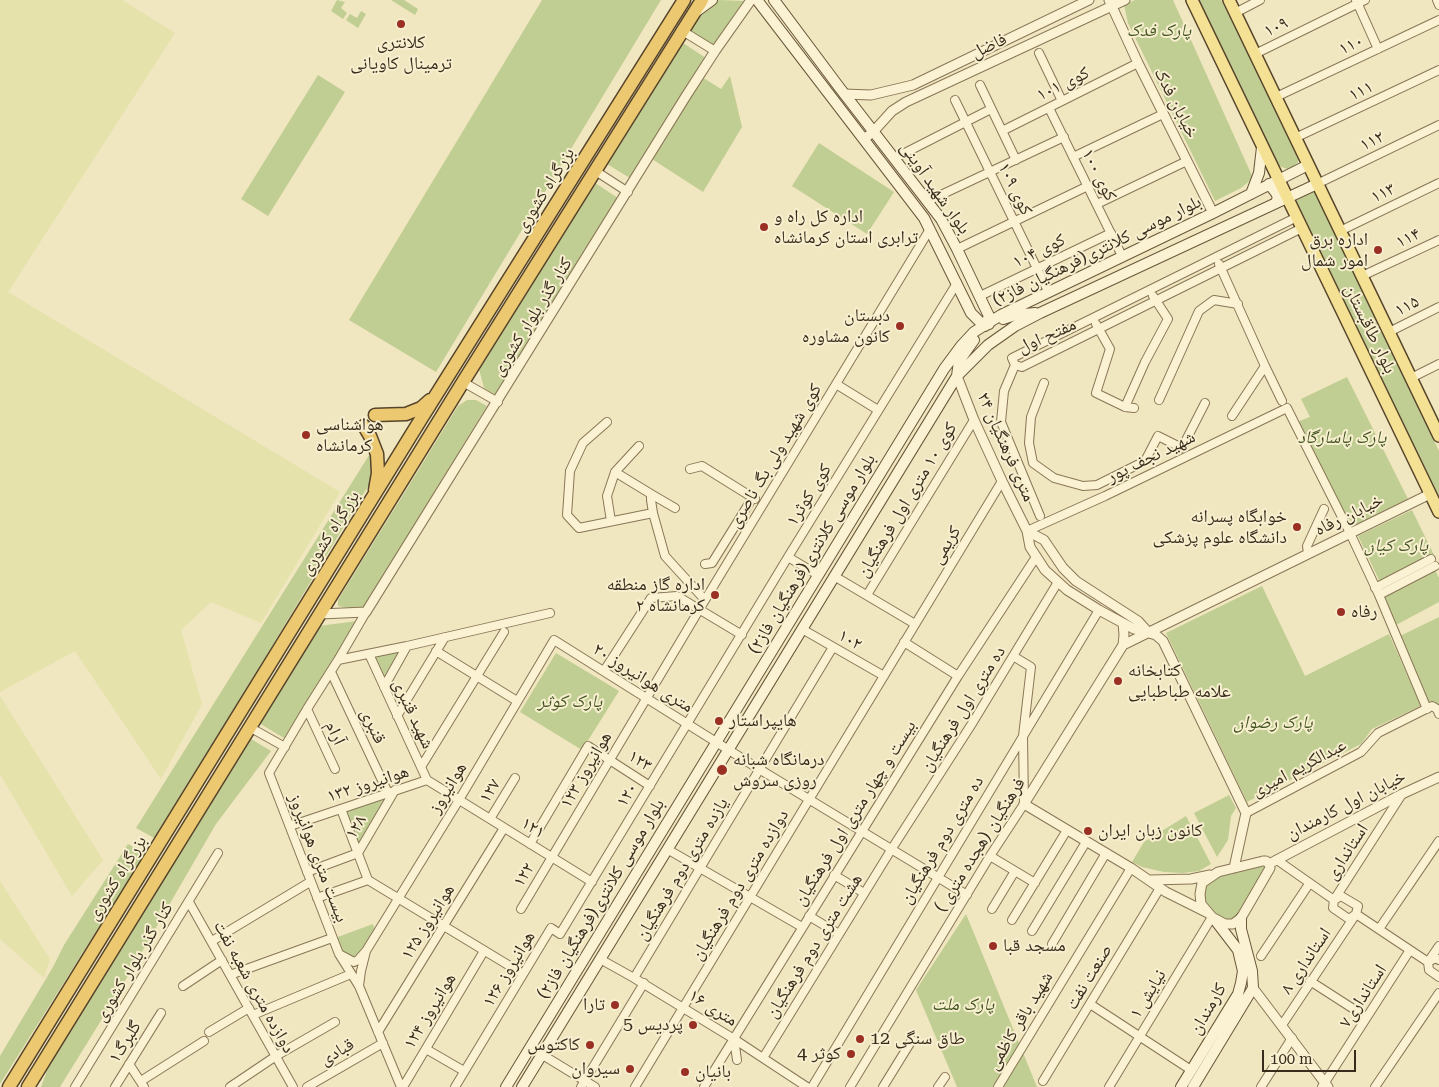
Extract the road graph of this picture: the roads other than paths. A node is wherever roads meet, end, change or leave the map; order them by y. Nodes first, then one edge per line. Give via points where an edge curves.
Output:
1 (684, 0) edge
2 (702, 0) edge
3 (712, 0) edge
4 (751, 0) edge
5 (757, 0) edge
6 (774, 0) edge
7 (1089, 0) edge
8 (1126, 0) edge
9 (1192, 0) edge
10 (1229, 0) edge
11 (1260, 0) edge
12 (1437, 0) edge
13 (1360, 1) edge
14 (1110, 3) edge
15 (1439, 5) edge
16 (1235, 13) junction
17 (691, 17) junction
18 (1439, 20) edge
19 (682, 30) junction
20 (1378, 49) junction
21 (715, 51) junction
22 (1039, 53) dead end
23 (1255, 54) junction
24 (1138, 64) junction
25 (1439, 70) edge
26 (980, 85) dead end
27 (844, 94) junction
28 (1276, 97) junction
29 (956, 100) dead end
30 (1062, 101) junction
31 (1048, 108) junction
32 (991, 109) junction
33 (1163, 114) junction
34 (966, 122) junction
35 (1439, 125) edge
36 (1002, 131) junction
37 (874, 132) junction
38 (1064, 137) junction
39 (1295, 138) junction
40 (864, 139) junction
41 (1262, 148) junction
42 (1073, 157) junction
43 (895, 158) junction
44 (1016, 160) junction
45 (1187, 161) junction
46 (1308, 165) junction
47 (594, 170) junction
48 (990, 172) junction
49 (1274, 181) junction
50 (1439, 183) edge
51 (1318, 184) junction
52 (1088, 186) junction
53 (628, 192) junction
54 (1251, 194) junction
55 (1288, 198) junction
56 (928, 201) junction
57 (1276, 203) junction
58 (1097, 204) junction
59 (1213, 213) junction
60 (1014, 222) junction
61 (1299, 222) junction
62 (930, 229) junction
63 (1340, 231) junction
64 (1111, 232) junction
65 (1439, 240) edge
66 (957, 248) junction
67 (1122, 256) junction
68 (1216, 257) junction
69 (1037, 268) junction
70 (1221, 268) junction
71 (1362, 276) junction
72 (956, 283) junction
73 (1151, 290) junction
74 (1048, 291) junction
75 (980, 296) junction
76 (1155, 301) junction
77 (1238, 304) junction
78 (1439, 307) edge
79 (1040, 313) junction
80 (1093, 318) junction
81 (986, 324) junction
82 (1099, 329) junction
83 (1389, 332) junction
84 (1439, 364) edge
85 (1015, 365) junction
86 (1265, 366) junction
87 (957, 376) junction
88 (1411, 378) junction
89 (463, 382) junction
90 (1044, 383) dead end
91 (836, 384) junction
92 (438, 394) junction
93 (1159, 400) dead end
94 (498, 402) junction
95 (1205, 403) dead end
96 (1284, 404) junction
97 (1126, 407) junction
98 (1134, 408) dead end
99 (878, 410) junction
100 (375, 416) dead end
101 (1232, 416) dead end
102 (421, 419) junction
103 (974, 420) junction
104 (607, 422) dead end
105 (364, 426) dead end
106 (1437, 428) edge
107 (434, 429) junction
108 (639, 446) dead end
109 (395, 462) junction
110 (1033, 462) junction
111 (1020, 467) junction
112 (690, 469) dead end
113 (408, 470) junction
114 (615, 472) junction
115 (1002, 482) junction
116 (651, 494) junction
117 (1430, 494) junction
118 (753, 497) junction
119 (370, 502) junction
120 (763, 504) junction
121 (675, 508) dead end
122 (1324, 509) dead end
123 (1439, 512) edge
124 (653, 513) junction
125 (1040, 516) dead end
126 (611, 521) junction
127 (1027, 531) junction
128 (1350, 533) junction
129 (1308, 554) junction
130 (788, 557) junction
131 (1036, 558) junction
132 (1433, 563) dead end
133 (705, 564) dead end
134 (818, 575) junction
135 (834, 576) junction
136 (1058, 582) junction
137 (1377, 591) junction
138 (867, 595) junction
139 (705, 600) junction
140 (699, 610) junction
141 (1099, 610) junction
142 (366, 612) junction
143 (550, 613) dead end
144 (320, 614) junction
145 (915, 624) junction
146 (1123, 624) junction
147 (802, 629) junction
148 (504, 632) dead end
149 (1148, 632) junction
150 (742, 636) junction
151 (445, 637) junction
152 (554, 640) joint
153 (904, 642) junction
154 (1123, 645) junction
155 (407, 646) junction
156 (833, 647) junction
157 (436, 651) junction
158 (369, 654) junction
159 (1013, 656) junction
160 (338, 660) junction
161 (331, 672) junction
162 (604, 672) junction
163 (477, 676) junction
164 (884, 676) junction
165 (958, 676) junction
166 (384, 687) junction
167 (646, 698) junction
168 (517, 701) junction
169 (308, 709) junction
170 (1427, 709) junction
171 (1439, 714) edge
172 (397, 716) junction
173 (688, 724) junction
174 (251, 728) junction
175 (1023, 736) junction
176 (717, 741) junction
177 (588, 746) joint
178 (285, 747) junction
179 (728, 749) junction
180 (610, 760) junction
181 (421, 767) junction
182 (335, 769) dead end
183 (759, 769) junction
184 (1439, 777) edge
185 (515, 778) dead end
186 (427, 780) junction
187 (650, 786) junction
188 (391, 792) junction
189 (1402, 794) junction
190 (459, 800) junction
191 (809, 800) junction
192 (1024, 804) junction
193 (341, 809) junction
194 (1246, 812) junction
195 (490, 819) junction
196 (290, 826) junction
197 (504, 828) junction
198 (1067, 830) junction
199 (861, 832) junction
200 (1439, 841) edge
201 (1086, 842) junction
202 (530, 844) junction
203 (667, 850) junction
204 (891, 850) junction
205 (218, 853) dead end
206 (358, 853) junction
207 (1106, 854) junction
208 (990, 856) junction
209 (552, 858) junction
210 (1273, 862) junction
211 (700, 867) junction
212 (1131, 868) junction
213 (1234, 868) junction
214 (1014, 871) junction
215 (307, 872) junction
216 (1213, 874) junction
217 (834, 875) junction
218 (938, 877) junction
219 (368, 880) junction
220 (1150, 880) junction
221 (310, 882) junction
222 (592, 882) junction
223 (1035, 883) junction
224 (1309, 884) junction
225 (1160, 888) junction
226 (864, 894) junction
227 (967, 895) junction
228 (750, 896) junction
229 (317, 898) junction
230 (398, 899) junction
231 (1334, 900) junction
232 (189, 902) junction
233 (521, 909) dead end
234 (992, 909) dead end
235 (1356, 914) junction
236 (809, 916) junction
237 (1212, 916) junction
238 (1241, 918) junction
239 (1012, 920) dead end
240 (443, 926) junction
241 (802, 927) junction
242 (1379, 929) junction
243 (1032, 931) dead end
244 (839, 934) junction
245 (332, 938) junction
246 (212, 941) junction
247 (1052, 944) dead end
248 (1439, 946) edge
249 (1410, 950) junction
250 (366, 951) junction
251 (484, 951) junction
252 (339, 954) junction
253 (1261, 956) dead end
254 (600, 959) junction
255 (222, 960) junction
256 (1439, 960) edge
257 (1428, 962) junction
258 (351, 974) junction
259 (523, 974) junction
260 (230, 975) junction
261 (1439, 977) edge
262 (634, 978) junction
263 (1310, 981) junction
264 (644, 983) junction
265 (183, 986) dead end
266 (359, 986) junction
267 (1253, 988) junction
268 (1439, 994) edge
269 (1090, 1004) junction
270 (682, 1007) junction
271 (249, 1008) junction
272 (161, 1013) dead end
273 (253, 1016) junction
274 (1366, 1017) junction
275 (335, 1022) dead end
276 (1282, 1025) junction
277 (209, 1032) dead end
278 (378, 1032) junction
279 (1140, 1037) junction
280 (734, 1038) junction
281 (1292, 1038) junction
282 (204, 1040) dead end
283 (912, 1040) dead end
284 (383, 1043) junction
285 (426, 1049) junction
286 (541, 1054) junction
287 (276, 1056) junction
288 (763, 1058) junction
289 (737, 1060) dead end
290 (130, 1064) junction
291 (40, 1068) junction
292 (464, 1072) junction
293 (1196, 1073) junction
294 (945, 1077) dead end
295 (1043, 1081) dead end
296 (143, 1084) edge
297 (583, 1084) edge
298 (1325, 1086) edge
299 (9, 1087) edge
300 (28, 1087) edge
301 (37, 1087) edge
302 (76, 1087) edge
303 (115, 1087) edge
304 (230, 1087) edge
305 (293, 1087) edge
306 (307, 1087) edge
307 (402, 1087) edge
308 (455, 1087) edge
309 (506, 1087) edge
310 (522, 1087) edge
311 (595, 1087) edge
312 (635, 1087) edge
313 (704, 1087) edge
314 (807, 1087) edge
315 (812, 1087) edge
316 (850, 1087) edge
317 (883, 1087) edge
318 (938, 1087) edge
319 (998, 1087) edge
320 (1109, 1087) edge
321 (1181, 1087) edge
322 (1193, 1087) edge
323 (1261, 1087) edge
324 (1375, 1087) edge

1 - 92 highway, بزرگراه کشوری
2 - 17 highway, بزرگراه کشوری
3 - 17 main road
4 - 21 street, کنار گذر بلوار کشوری
5 - 40 main road, بلوار شهید آوینی
6 - 27 main road, بلوار شهید آوینی
7 - 27 street, فاضل via 914,85 871,95
8 - 14 street, فاضل
9 - 41 main road, بلوار طاقبستان
10 - 16 main road, بلوار طاقبستان
11 - 16 street
12 - 15 street
13 - 20 street
13 - 23 street, ۱۰۹
14 - 24 street, خیابان فدک
14 - 37 street, فاضل via 912,99 892,111
16 - 23 main road, بلوار طاقبستان
17 - 19 highway, بزرگراه کشوری
18 - 20 street, ۱۱۰
19 - 21 street
19 - 47 highway, بزرگراه کشوری
20 - 28 street, ۱۱۰
21 - 53 street, کنار گذر بلوار کشوری
22 - 30 street
23 - 28 main road, بلوار طاقبستان
24 - 30 street, کوی ۱۰۱
24 - 33 street, خیابان فدک
25 - 39 street, ۱۱۱
26 - 32 street
27 - 37 main road, بلوار شهید آوینی
28 - 39 main road, بلوار طاقبستان
29 - 34 street, کوی ۱۰۹
30 - 31 street, کوی ۱۰۱
31 - 36 street, کوی ۱۰۱
31 - 38 street, کوی ۱۰۰
32 - 34 street
32 - 36 street
33 - 42 street
33 - 45 street, خیابان فدک
34 - 43 street
34 - 48 street, کوی ۱۰۹
35 - 51 street, ۱۱۲
36 - 44 street
37 - 40 street, فاضل
37 - 43 main road, بلوار شهید آوینی
38 - 42 street, کوی ۱۰۰
38 - 44 street
39 - 46 main road, بلوار طاقبستان
40 - 62 main road, بلوار شهید آوینی
41 - 49 main road, بلوار طاقبستان
41 - 54 main road via 1259,174
42 - 52 street, کوی ۱۰۰
43 - 56 main road, بلوار شهید آوینی
44 - 48 street
45 - 58 street
45 - 59 street, خیابان فدک
46 - 49 main road, بلوار موسی کلانتری(فرهنگیان فاز۲)
46 - 51 main road, بلوار طاقبستان
47 - 53 street
47 - 89 highway, بزرگراه کشوری
48 - 56 street
48 - 60 street, کوی ۱۰۹
49 - 54 main road, بلوار موسی کلانتری(فرهنگیان فاز۲)
49 - 55 main road, بلوار طاقبستان
49 - 57 main road via 1278,197
50 - 63 street, ۱۱۳
51 - 55 main road, بلوار موسی کلانتری(فرهنگیان فاز۲)
51 - 63 main road, بلوار طاقبستان
52 - 58 street, کوی ۱۰۰
52 - 60 street
53 - 94 street, کنار گذر بلوار کشوری
54 - 59 main road, بلوار موسی کلانتری(فرهنگیان فاز۲)
55 - 57 main road, بلوار موسی کلانتری(فرهنگیان فاز۲)
55 - 61 main road, بلوار طاقبستان
56 - 66 main road, بلوار شهید آوینی
57 - 79 main road, بلوار موسی کلانتری(فرهنگیان فاز۲)
58 - 64 street, کوی ۱۰۰
59 - 67 main road, بلوار موسی کلانتری(فرهنگیان فاز۲)
60 - 66 street
60 - 69 street, کوی ۱۰۹
61 - 68 street, مفتح اول
61 - 70 street, مفتح اول
61 - 117 main road, بلوار طاقبستان
62 - 72 main road, بلوار شهید آوینی
62 - 91 street, کوی شهید ولی بگ ناصری
63 - 71 main road, بلوار طاقبستان
64 - 67 street, کوی ۱۰۰
64 - 69 street, کوی ۱۰۴
65 - 71 street, ۱۱۴
66 - 75 main road, بلوار شهید آوینی
67 - 74 main road, بلوار موسی کلانتری(فرهنگیان فاز۲)
68 - 70 street
68 - 73 street, مفتح اول
69 - 74 street, کوی ۱۰۹
69 - 75 street, کوی ۱۰۴
70 - 76 street, مفتح اول
70 - 77 street
71 - 83 main road, بلوار طاقبستان
72 - 81 main road, بلوار شهید آوینی via 971,314 978,322
72 - 99 street, کوی کوثر۱
73 - 76 street
73 - 80 street, مفتح اول
74 - 81 main road, بلوار موسی کلانتری(فرهنگیان فاز۲)
75 - 81 main road, بلوار شهید آوینی via 989,316
76 - 82 street, مفتح اول
76 - 97 street via 1168,319
77 - 86 street
77 - 93 street via 1214,300 1199,311
78 - 83 street, ۱۱۵
79 - 81 main road via 1015,315
79 - 87 main road, بلوار موسی کلانتری(فرهنگیان فاز۲) via 988,344
80 - 82 street
80 - 85 street, مفتح اول via 1012,358
81 - 87 main road via 959,361
81 - 134 main road, بلوار موسی کلانتری(فرهنگیان فاز۲) via 974,332 944,369
82 - 85 street, مفتح اول via 1022,367
82 - 97 street via 1110,349 1096,393
83 - 88 main road, بلوار طاقبستان
84 - 88 street
85 - 111 street via 1004,392 1002,422
86 - 96 street
86 - 101 street
87 - 103 street, ۲۴ متری فرهنگیان
87 - 135 main road, بلوار موسی کلانتری(فرهنگیان فاز۲)
88 - 106 main road, بلوار طاقبستان
89 - 94 street
89 - 107 highway, بزرگراه کشوری
90 - 110 street via 1031,417 1029,443
91 - 99 street
91 - 120 street, کوی شهید ولی بگ ناصری
92 - 100 highway via 412,412
92 - 102 highway, بزرگراه کشوری
94 - 142 street, کنار گذر بلوار کشوری
95 - 110 street via 1182,448 1158,436 1145,461 1097,485 1083,486 1054,478
96 - 127 street, شهید نجف پور via 1105,496
96 - 128 street
97 - 98 street
99 - 130 street, کوی کوثر۱
102 - 107 highway via 424,429
102 - 109 highway, بزرگراه کشوری
103 - 115 street, ۲۴ متری فرهنگیان
103 - 138 street, کوی ۱۰ متری اول فرهنگیان
104 - 126 street via 583,443 570,471 567,516 579,528
105 - 119 highway via 377,454 378,473
107 - 113 highway, بزرگراه کشوری
108 - 114 street
109 - 113 highway via 404,460
109 - 119 highway, بزرگراه کشوری
110 - 111 street
111 - 125 street
112 - 118 street via 702,466
113 - 144 highway, بزرگراه کشوری
114 - 116 street
114 - 126 street via 607,496
115 - 127 street, ۲۴ متری فرهنگیان
115 - 145 street, کریمی
116 - 121 street
116 - 124 street
117 - 123 main road, بلوار طاقبستان
117 - 128 street, خیابان رفاه
118 - 120 street
118 - 133 street via 712,563
119 - 299 highway, بزرگراه کشوری
120 - 139 street, کوی شهید ولی بگ ناصری
122 - 129 street via 1307,546
124 - 126 street
124 - 139 street via 665,556
127 - 131 street, ۲۴ متری فرهنگیان
127 - 149 street, ۲۴ متری فرهنگیان via 1044,540 1076,581 1138,621
128 - 129 street, خیابان رفاه
128 - 137 street
129 - 149 street, خیابان رفاه
130 - 134 street
130 - 150 street, کوی کوثر۱
131 - 136 street, ۲۴ متری فرهنگیان
131 - 165 street, بیست و چهار متری اول فرهنگیان
132 - 137 street
134 - 176 main road, بلوار موسی کلانتری(فرهنگیان فاز۲)
135 - 138 street
135 - 147 main road, بلوار موسی کلانتری(فرهنگیان فاز۲)
136 - 141 street, ۲۴ متری فرهنگیان
136 - 159 street, ده متری اول فرهنگیان
137 - 170 street
138 - 145 street
139 - 140 street, کوی شهید ولی بگ ناصری
140 - 150 street
140 - 162 street via 677,596 651,598
140 - 167 street, کوی شهید ولی بگ ناصری
141 - 146 street, ۲۴ متری فرهنگیان
141 - 175 street, ده متری دوم فرهنگیان
142 - 144 street
142 - 160 street
143 - 151 street
144 - 174 highway, بزرگراه کشوری
145 - 153 street, دوازده متری دوم فرهنگیان
146 - 149 street, ۲۴ متری فرهنگیان
146 - 154 street
147 - 156 street, ۱۰۲
147 - 179 main road, بلوار موسی کلانتری(فرهنگیان فاز۲)
148 - 163 street
149 - 154 street
149 - 194 street via 1163,641
150 - 173 street, کوی کوثر۱
151 - 155 street
151 - 157 street
152 - 162 street, ۲۰ متری هوانیروز
152 - 168 street, هوانیروز
153 - 164 street, دوازده متری دوم فرهنگیان
153 - 165 street
154 - 192 street, فرهنگیان (هجده متری )
155 - 158 street
155 - 166 street
156 - 164 street, ۱۰۲
156 - 183 street, یازده متری دوم فرهنگیان
157 - 163 street
157 - 172 street
158 - 160 street
158 - 166 street, شهید قنبری
159 - 175 street via 1031,667
159 - 204 street, ده متری اول فرهنگیان
160 - 161 street
161 - 169 street
161 - 188 street, قنبری
162 - 167 street, ۲۰ متری هوانیروز
163 - 168 street
163 - 181 street
164 - 191 street, دوازده متری دوم فرهنگیان
165 - 199 street, بیست و چهار متری اول فرهنگیان
166 - 172 street, شهید قنبری
167 - 173 street, ۲۰ متری هوانیروز
167 - 180 street, ۱۲۳ هوانیروز
168 - 190 street, هوانیروز
169 - 178 street
169 - 182 street, آرام
170 - 171 street via 1432,706
170 - 194 street, عبدالکریم امیری via 1378,733 1361,752
172 - 181 street, شهید قنبری
173 - 176 street, ۲۰ متری هوانیروز
173 - 187 street, ۱۲۰
174 - 178 street
174 - 291 highway, بزرگراه کشوری
175 - 192 street
175 - 218 street, ده متری دوم فرهنگیان
176 - 179 street, ۲۰ متری هوانیروز
176 - 309 main road, بلوار موسی کلانتری(فرهنگیان فاز۲)
177 - 180 street, ۱۲۳
177 - 202 street, ۱۲۳ هوانیروز
178 - 196 street, بیست متری هوانیروز via 269,773
179 - 183 street, ۲۰ متری هوانیروز
179 - 203 main road, بلوار موسی کلانتری(فرهنگیان فاز۲)
180 - 187 street, ۱۲۳
180 - 209 street, ۱۲۳ هوانیروز
181 - 186 street, شهید قنبری
183 - 191 street, ۲۰ متری هوانیروز
183 - 211 street, یازده متری دوم فرهنگیان
184 - 189 street, خیابان اول کارمندان
185 - 195 street, ۱۲۷
186 - 188 street, هوانیروز ۱۳۲
186 - 190 street
187 - 222 street, ۱۲۰
188 - 193 street, هوانیروز ۱۳۲
188 - 206 street, ۱۲۸
189 - 210 street, خیابان اول کارمندان
189 - 231 street, استانداری
190 - 195 street, ۱۲۱
190 - 230 street, هوانیروز
191 - 199 street, ۲۰ متری هوانیروز
191 - 228 street, دوازده متری دوم فرهنگیان
192 - 198 street
192 - 208 street, فرهنگیان (هجده متری )
193 - 196 street, هوانیروز ۱۳۲
193 - 206 street
194 - 213 street
195 - 197 street, ۱۲۱
196 - 215 street, بیست متری هوانیروز
197 - 202 street, ۱۲۱
197 - 240 street, هوانیروز ۱۲۵
198 - 201 street
198 - 223 street
199 - 204 street, ۲۰ متری هوانیروز
199 - 217 street, بیست و چهار متری اول فرهنگیان
200 - 242 street
201 - 207 street
201 - 243 street
202 - 209 street, ۱۲۱
203 - 211 street
203 - 254 main road, بلوار موسی کلانتری(فرهنگیان فاز۲)
204 - 218 street, ۲۰ متری هوانیروز
204 - 226 street, هشت متری دوم فرهنگیان
205 - 232 street, کنار گذر بلوار کشوری
206 - 215 street
206 - 219 street
207 - 212 street
207 - 247 street
208 - 214 street
208 - 227 street, فرهنگیان (هجده متری )
209 - 222 street, ۱۲۱
209 - 233 street, ۱۲۲
210 - 213 street via 1263,861
210 - 224 street
210 - 238 street
211 - 228 street
211 - 262 street, یازده متری دوم فرهنگیان
212 - 220 street
212 - 319 street, شهید باقر کاظمی
213 - 216 street
214 - 223 street
214 - 234 street
215 - 221 street, بیست متری هوانیروز
216 - 220 street via 1191,879
216 - 237 street via 1202,883 1200,894 1201,904
217 - 226 street
217 - 236 street, بیست و چهار متری اول فرهنگیان
218 - 227 street, ۲۰ متری هوانیروز
218 - 315 street, ده متری دوم فرهنگیان
219 - 229 street
219 - 230 street
220 - 225 street
221 - 229 street, بیست متری هوانیروز
221 - 246 street
222 - 259 street, هوانیروز ۱۲۶ via 560,934 551,928
223 - 239 street
224 - 231 street
224 - 253 street
225 - 237 street
225 - 269 street, صنعت نفت
226 - 244 street, هشت متری دوم فرهنگیان
227 - 316 street, فرهنگیان (هجده متری )
228 - 241 street
228 - 270 street, دوازده متری دوم فرهنگیان
229 - 245 street, بیست متری هوانیروز
230 - 240 street
230 - 250 street, هوانیروز
231 - 235 street via 1333,908 1349,918
231 - 235 street via 1342,896 1358,906
232 - 246 street, دوازده متری شعبه نفت
232 - 302 street, کنار گذر بلوار کشوری
235 - 242 street
235 - 263 street, استانداری ۸
236 - 241 street, بیست و چهار متری اول فرهنگیان
236 - 244 street
237 - 238 street via 1225,924
237 - 279 street, نیایش ۱
237 - 293 main road, کارمندان via 1238,950 1243,971 1238,994
238 - 267 main road, کارمندان
240 - 251 street
240 - 278 street, هوانیروز ۱۲۵
241 - 280 street, بیست و چهار متری اول فرهنگیان
242 - 249 street
244 - 288 street, هشت متری دوم فرهنگیان
245 - 252 street, بیست متری هوانیروز
245 - 260 street
246 - 255 street, دوازده متری شعبه نفت
248 - 257 street
249 - 257 street
249 - 274 street, استانداری۷
250 - 252 street via 354,962
250 - 266 street, هوانیروز
251 - 259 street
251 - 285 street, هوانیروز ۱۲۴
252 - 258 street, بیست متری هوانیروز
254 - 262 street, ۱۶ متری
254 - 286 main road, بلوار موسی کلانتری(فرهنگیان فاز۲)
255 - 260 street, دوازده متری شعبه نفت
255 - 265 street
256 - 257 street via 1436,958
257 - 261 street via 1428,970
258 - 266 street, بیست متری هوانیروز
258 - 273 street
259 - 292 street, هوانیروز ۱۲۶
260 - 271 street, دوازده متری شعبه نفت
262 - 264 street, ۱۶ متری
263 - 274 street
263 - 276 street, استانداری ۸
264 - 270 street, ۱۶ متری
264 - 297 street
266 - 278 street
267 - 276 street
267 - 293 main road, کارمندان
268 - 324 street
269 - 279 street
269 - 295 street, صنعت نفت
270 - 280 street, ۱۶ متری
270 - 312 street, دوازده متری دوم فرهنگیان
271 - 273 street, دوازده متری شعبه نفت
271 - 277 street
272 - 290 street, گلبرگ۱
273 - 287 street, دوازده متری شعبه نفت
274 - 298 street, استانداری۷
275 - 287 street
276 - 281 street
278 - 284 street
279 - 293 street
279 - 320 street, نیایش ۱
280 - 288 street, ۱۶ متری
280 - 289 street
280 - 313 street, بیست و چهار متری اول فرهنگیان
281 - 298 street
281 - 323 street
282 - 296 street
283 - 317 street
284 - 306 street, قبادی
284 - 307 street
285 - 292 street
285 - 307 street, هوانیروز ۱۲۴
286 - 297 street
286 - 310 main road, بلوار موسی کلانتری(فرهنگیان فاز۲)
287 - 304 street
287 - 305 street, دوازده متری شعبه نفت
288 - 314 street, ۱۶ متری
290 - 296 street
290 - 303 street, گلبرگ۱
291 - 300 highway, بزرگراه کشوری
291 - 301 street
292 - 308 street, هوانیروز ۱۲۶
293 - 321 main road, کارمندان
293 - 322 main road, کارمندان
294 - 318 street
297 - 311 street

